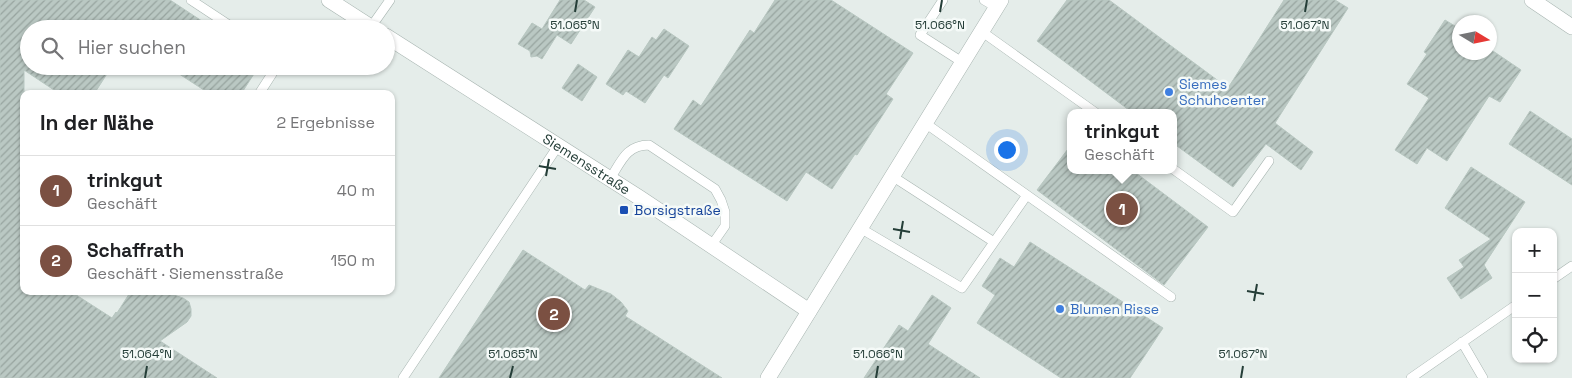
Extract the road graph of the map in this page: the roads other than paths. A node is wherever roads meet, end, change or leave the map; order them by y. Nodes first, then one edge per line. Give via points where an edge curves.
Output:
1 (191, 0) edge
2 (329, 0) edge
3 (390, 0) edge
4 (943, 0) edge
5 (1532, 0) edge
6 (993, 2) edge
7 (221, 20) edge
8 (360, 20) edge
9 (378, 20) edge
10 (1572, 27) edge
11 (981, 31) junction
12 (395, 42) edge
13 (962, 62) junction
14 (271, 75) edge
15 (262, 90) edge
16 (1090, 109) edge
17 (925, 123) junction
18 (558, 146) junction
19 (1269, 161) dead end
20 (1177, 172) edge
21 (892, 176) junction
22 (610, 179) junction
23 (1027, 195) junction
24 (860, 228) junction
25 (994, 242) junction
26 (712, 246) junction
27 (1572, 266) edge
28 (1557, 276) edge
29 (1171, 297) dead end
30 (1512, 308) edge
31 (809, 311) junction
32 (1462, 342) junction
33 (403, 378) edge
34 (768, 378) edge
35 (1411, 378) edge
36 (1483, 378) edge

1 - 7 lane
2 - 8 street
3 - 9 lane
4 - 13 lane via 920,35
5 - 10 street
6 - 11 street
11 - 13 street
11 - 16 lane
12 - 18 street, Siemensstraße
13 - 17 street
14 - 15 lane
17 - 21 street
17 - 23 lane
18 - 22 street, Siemensstraße
18 - 33 lane
19 - 20 lane via 1233,212
21 - 24 street
21 - 25 lane
22 - 26 street, Siemensstraße
22 - 26 lane via 627,152 638,145 649,146 705,182 715,189 725,212 725,226
23 - 25 lane
23 - 29 lane
24 - 25 lane via 962,288
24 - 31 street
26 - 31 street, Siemensstraße
27 - 28 lane
30 - 32 lane
31 - 34 street
32 - 35 lane
32 - 36 lane

